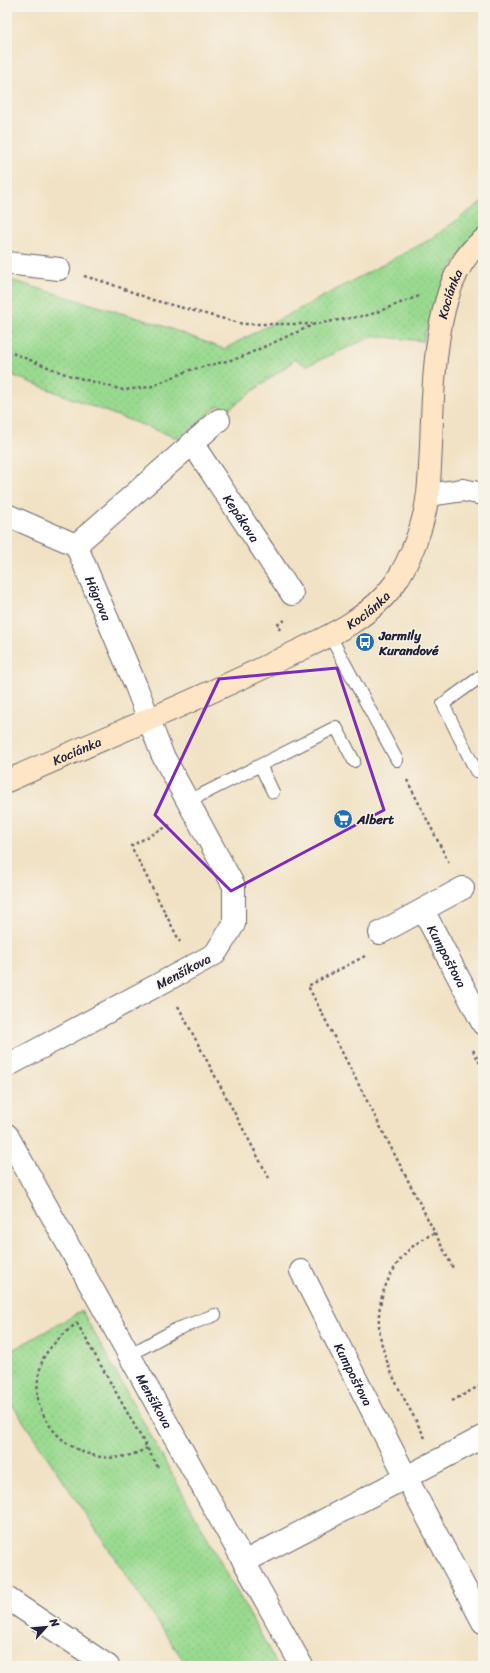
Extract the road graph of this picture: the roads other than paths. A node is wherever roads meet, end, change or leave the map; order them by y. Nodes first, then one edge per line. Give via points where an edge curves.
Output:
1 (483, 240) edge
2 (7, 263) edge
3 (59, 270) road end
4 (219, 420) dead end
5 (192, 443) junction
6 (483, 494) edge
7 (428, 495) junction
8 (7, 515) edge
9 (76, 545) junction
10 (292, 594) dead end
11 (330, 636) junction
12 (483, 675) edge
13 (149, 720) junction
14 (397, 760) road end
15 (354, 761) dead end
16 (260, 765) junction
17 (476, 771) dead end
18 (7, 781) edge
19 (273, 792) dead end
20 (191, 807) junction
21 (463, 888) road end
22 (423, 910) junction
23 (380, 933) dead end
24 (483, 1024) edge
25 (7, 1066) edge
26 (7, 1135) edge
27 (301, 1271) dead end
28 (215, 1315) dead end
29 (129, 1355) junction
30 (483, 1437) edge
31 (406, 1477) junction
32 (244, 1562) junction
33 (7, 1598) edge
34 (483, 1622) edge
35 (108, 1666) edge
36 (302, 1666) edge

1 - 7 street, Kociánka via 464,261 451,284 442,318 436,362
2 - 3 street
4 - 5 street
5 - 9 street
5 - 10 street, Kepákova
6 - 7 street via 463,490
7 - 11 street, Kociánka via 415,544 395,582 375,606
8 - 9 street
9 - 13 street, Högrova
11 - 13 street, Kociánka
11 - 14 lane
12 - 17 lane via 443,704
13 - 18 street, Kociánka
13 - 20 street, Menšíkova via 162,754
15 - 16 lane via 336,726
16 - 19 lane
16 - 20 lane
20 - 25 street, Menšíkova via 234,886 234,924 215,954
21 - 22 street, Kumpoštova
22 - 23 street, Kumpoštova
22 - 24 street, Kumpoštova
26 - 29 street, Menšíkova
27 - 31 street, Kumpoštova
28 - 29 lane via 177,1328
29 - 32 street, Menšíkova
30 - 31 street
31 - 32 street
31 - 34 street, Kumpoštova
32 - 36 street, Menšíkova
33 - 35 street

